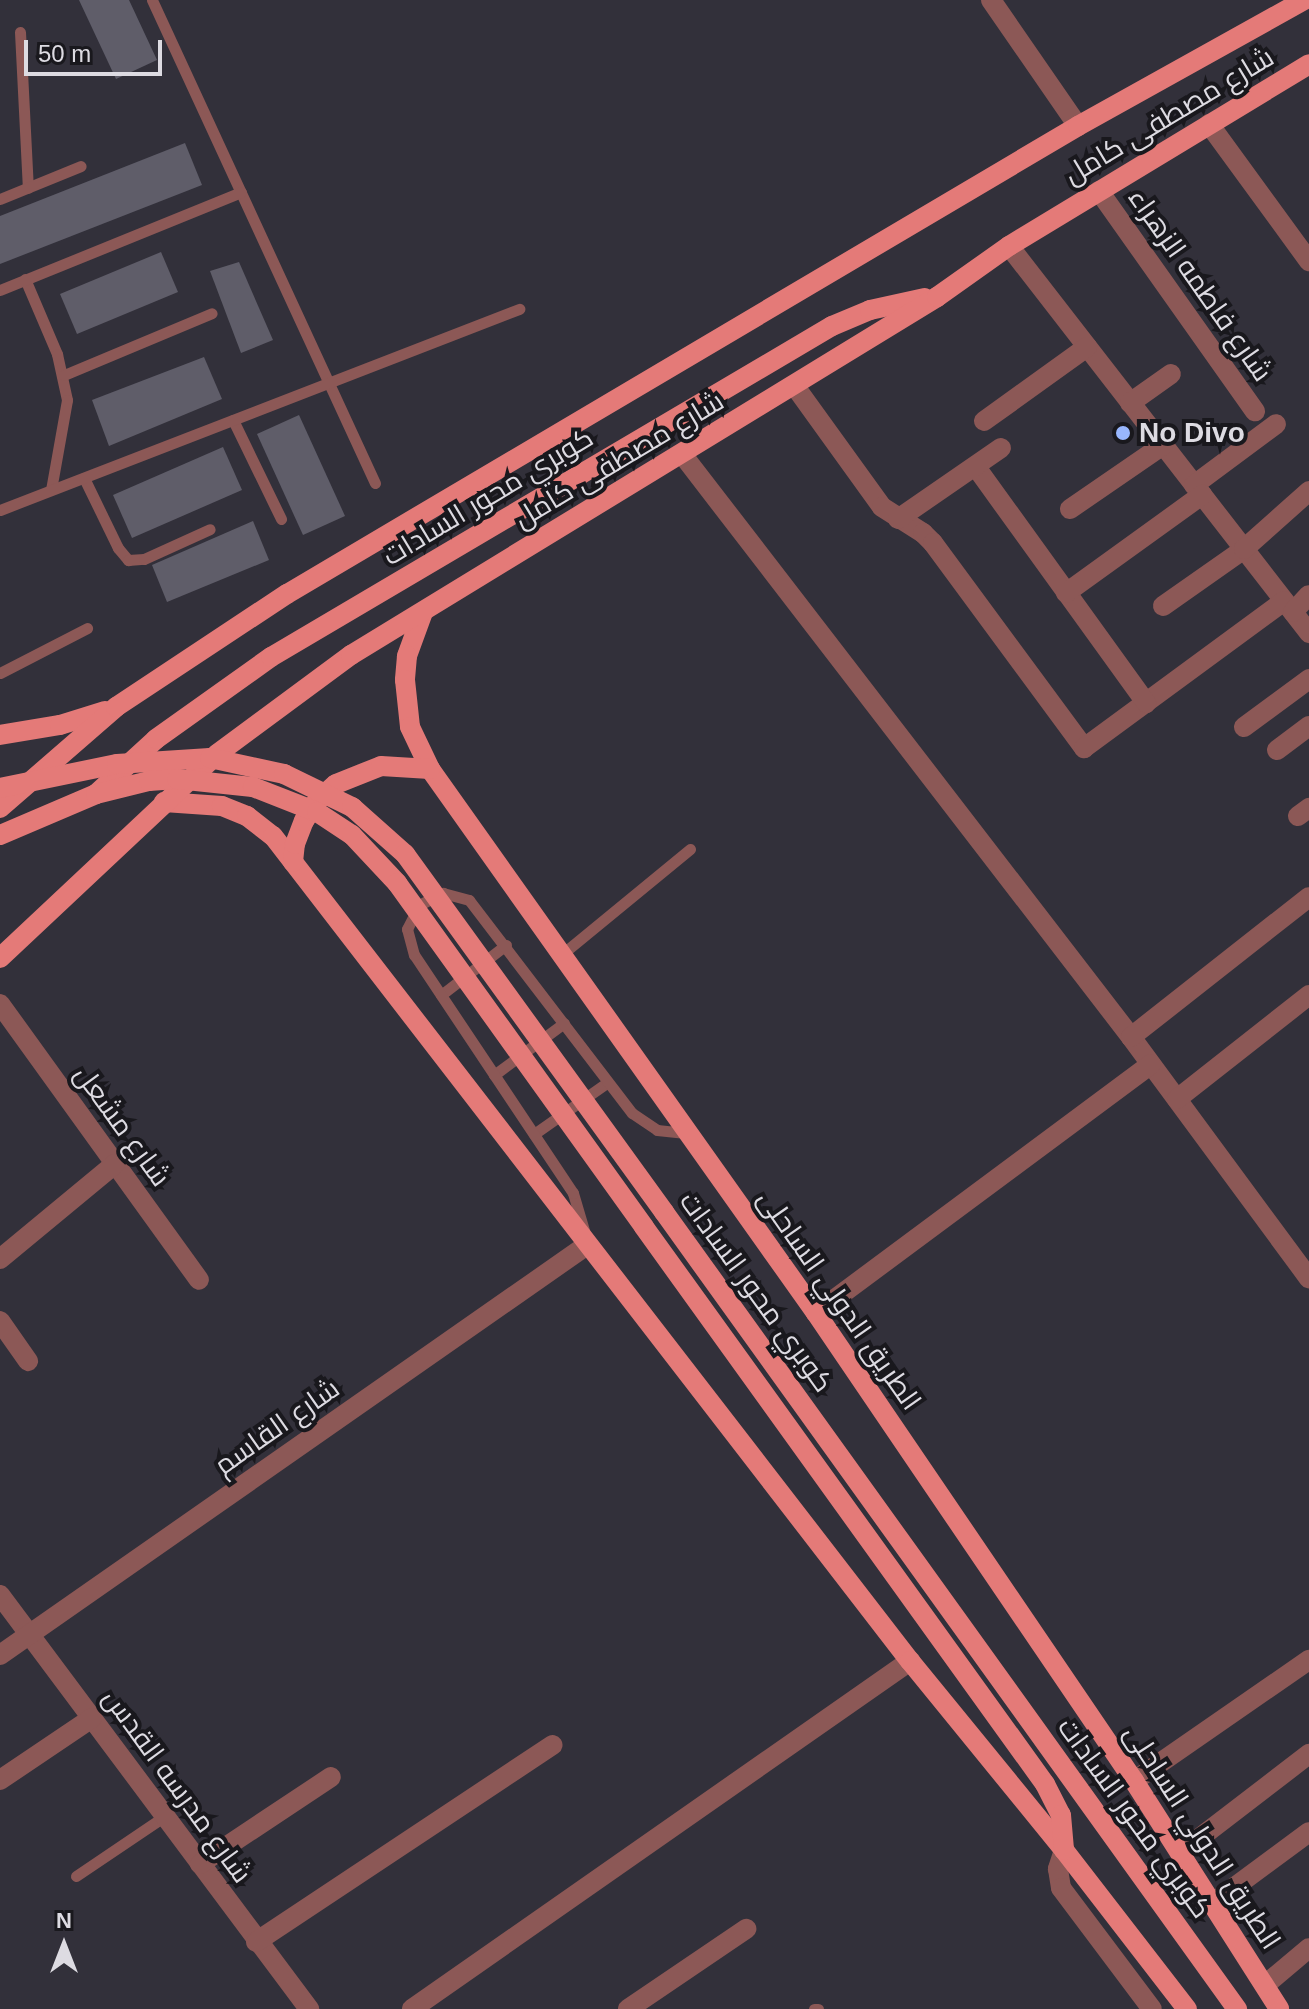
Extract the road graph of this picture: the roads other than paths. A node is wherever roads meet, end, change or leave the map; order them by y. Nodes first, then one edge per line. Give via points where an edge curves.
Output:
1 (152, 0) edge
2 (991, 0) edge
3 (1304, 0) edge
4 (20, 32) dead end
5 (1307, 68) edge
6 (1209, 124) junction
7 (1078, 126) junction
8 (81, 166) dead end
9 (28, 188) junction
10 (1099, 191) junction
11 (241, 192) junction
12 (0, 199) edge
13 (1009, 246) junction
14 (1309, 261) edge
15 (25, 279) junction
16 (0, 290) edge
17 (937, 297) junction
18 (519, 309) dead end
19 (212, 313) dead end
20 (1087, 347) junction
21 (1171, 374) dead end
22 (64, 375) junction
23 (329, 383) junction
24 (794, 385) junction
25 (1130, 403) junction
26 (1255, 411) dead end
27 (233, 420) junction
28 (984, 421) dead end
29 (1276, 424) dead end
30 (1163, 445) junction
31 (1001, 448) dead end
32 (682, 454) junction
33 (976, 467) junction
34 (84, 478) junction
35 (375, 483) dead end
36 (51, 490) junction
37 (1198, 490) junction
38 (1309, 491) edge
39 (1070, 509) dead end
40 (0, 510) edge
41 (281, 519) dead end
42 (898, 519) junction
43 (210, 529) dead end
44 (1244, 549) junction
45 (1066, 593) junction
46 (1309, 595) edge
47 (1163, 606) dead end
48 (1288, 606) junction
49 (423, 612) junction
50 (87, 628) dead end
51 (1309, 633) edge
52 (0, 673) edge
53 (1309, 679) edge
54 (1146, 703) junction
55 (116, 707) junction
56 (1309, 726) edge
57 (1244, 727) dead end
58 (0, 735) edge
59 (1277, 750) dead end
60 (430, 769) junction
61 (0, 788) edge
62 (96, 794) junction
63 (164, 802) junction
64 (0, 808) edge
65 (0, 835) edge
66 (690, 849) dead end
67 (293, 862) junction
68 (1309, 897) edge
69 (506, 945) junction
70 (561, 955) junction
71 (0, 958) edge
72 (441, 995) junction
73 (1309, 995) edge
74 (0, 1004) edge
75 (564, 1023) junction
76 (1131, 1037) junction
77 (1151, 1064) junction
78 (494, 1075) junction
79 (608, 1082) junction
80 (1177, 1099) junction
81 (688, 1133) junction
82 (534, 1134) junction
83 (115, 1164) junction
84 (587, 1245) junction
85 (0, 1259) edge
86 (1309, 1278) edge
87 (199, 1280) dead end
88 (816, 1313) junction
89 (0, 1321) edge
90 (28, 1361) dead end
91 (0, 1595) edge
92 (30, 1635) junction
93 (0, 1655) edge
94 (1309, 1660) edge
95 (910, 1661) junction
96 (92, 1718) junction
97 (553, 1745) dead end
98 (1309, 1754) edge
99 (331, 1777) dead end
100 (0, 1780) edge
101 (1134, 1781) junction
102 (165, 1816) junction
103 (1309, 1832) edge
104 (1064, 1850) junction
105 (1180, 1853) junction
106 (200, 1864) junction
107 (76, 1876) dead end
108 (1213, 1903) junction
109 (746, 1929) dead end
110 (256, 1942) junction
111 (1309, 1948) edge
112 (1265, 1985) junction
113 (309, 2009) edge
114 (412, 2009) edge
115 (628, 2009) edge
116 (1152, 2009) edge
117 (1187, 2009) edge
118 (1237, 2009) edge
119 (1279, 2009) edge

1 - 11 lane
2 - 7 street
3 - 7 main road, شارع مصطفى كامل
4 - 9 lane
5 - 6 main road, شارع مصطفى كامل
6 - 10 main road, شارع مصطفى كامل
6 - 14 street
7 - 55 main road, شارع مصطفى كامل via 287,594
8 - 9 lane
9 - 12 lane
10 - 13 main road, شارع مصطفى كامل
10 - 26 street, شارع فاطمه الزهراء
11 - 15 lane
11 - 23 lane
13 - 17 main road, شارع مصطفى كامل
13 - 20 street
15 - 16 lane
15 - 22 lane
17 - 24 main road, شارع مصطفى كامل
17 - 62 main road, كوبري محور السادات, bridge via 870,310 806,341 271,657 156,739
18 - 23 lane
19 - 22 lane
20 - 25 street
20 - 28 street
21 - 25 street
22 - 36 lane via 66,425
23 - 27 lane
23 - 35 lane
24 - 32 main road, شارع مصطفى كامل
24 - 42 street via 882,507
25 - 30 street
27 - 34 lane
27 - 41 lane
29 - 37 street
30 - 37 street
30 - 39 street
31 - 33 street
32 - 49 main road, شارع مصطفى كامل
32 - 76 street
33 - 42 street
33 - 45 street
34 - 36 lane
34 - 43 lane via 128,560 144,559
36 - 40 lane
37 - 44 street
37 - 45 street
38 - 44 street
42 - 54 street via 933,543 1084,748
44 - 47 street
44 - 48 street
45 - 54 street
46 - 48 street
48 - 51 street
48 - 54 street
49 - 60 main road, الطريق الدولي الساحلى via 410,645 405,680 410,727
49 - 63 main road, شارع مصطفى كامل via 283,703
50 - 52 lane
53 - 57 street
55 - 58 main road via 60,725
55 - 64 main road, شارع مصطفى كامل
56 - 59 street
60 - 67 main road via 381,766 336,784 304,821
60 - 70 main road, الطريق الدولي الساحلى
61 - 118 main road, كوبري محور السادات, bridge via 117,764 210,758 284,774 352,807 405,854
62 - 65 main road, كوبري محور السادات, bridge
62 - 104 main road, كوبري محور السادات, bridge via 149,781 228,782 298,802 352,835 397,883 1045,1784 1061,1815
63 - 67 main road via 222,806 247,816 273,836
63 - 71 main road, شارع مصطفى كامل
66 - 70 lane
67 - 84 main road
68 - 76 street
69 - 72 lane
69 - 72 lane via 479,910 457,894 443,893 419,905 407,929 408,943
69 - 75 lane
70 - 81 main road, الطريق الدولي الساحلى
72 - 78 lane
73 - 80 street
74 - 83 street, شارع مشعل
75 - 78 lane
75 - 79 lane
76 - 77 street
77 - 80 street
77 - 88 street
78 - 82 lane
79 - 81 lane via 639,1120 667,1133
79 - 82 lane
80 - 86 street
81 - 88 main road, الطريق الدولي الساحلى
82 - 84 lane via 578,1204
83 - 85 street
83 - 87 street, شارع مشعل
84 - 92 street, شارع القاسم
84 - 95 main road
88 - 101 main road, الطريق الدولي الساحلى
89 - 90 street
91 - 92 street, شارع مدرسه القدس
92 - 93 street, شارع القاسم
92 - 96 street, شارع مدرسه القدس
94 - 101 street
95 - 104 main road
95 - 114 street
96 - 100 street
96 - 102 street, شارع مدرسه القدس
97 - 110 street
98 - 105 street
99 - 106 street
101 - 105 main road, الطريق الدولي الساحلى
102 - 106 street, شارع مدرسه القدس
102 - 107 lane
103 - 108 street
104 - 116 street via 1058,1869 1061,1888
104 - 117 main road
105 - 108 main road, الطريق الدولي الساحلى
106 - 110 street, شارع مدرسه القدس
108 - 112 main road, الطريق الدولي الساحلى
109 - 115 street
110 - 113 street, شارع مدرسه القدس
111 - 112 street
112 - 119 main road, الطريق الدولي الساحلى

